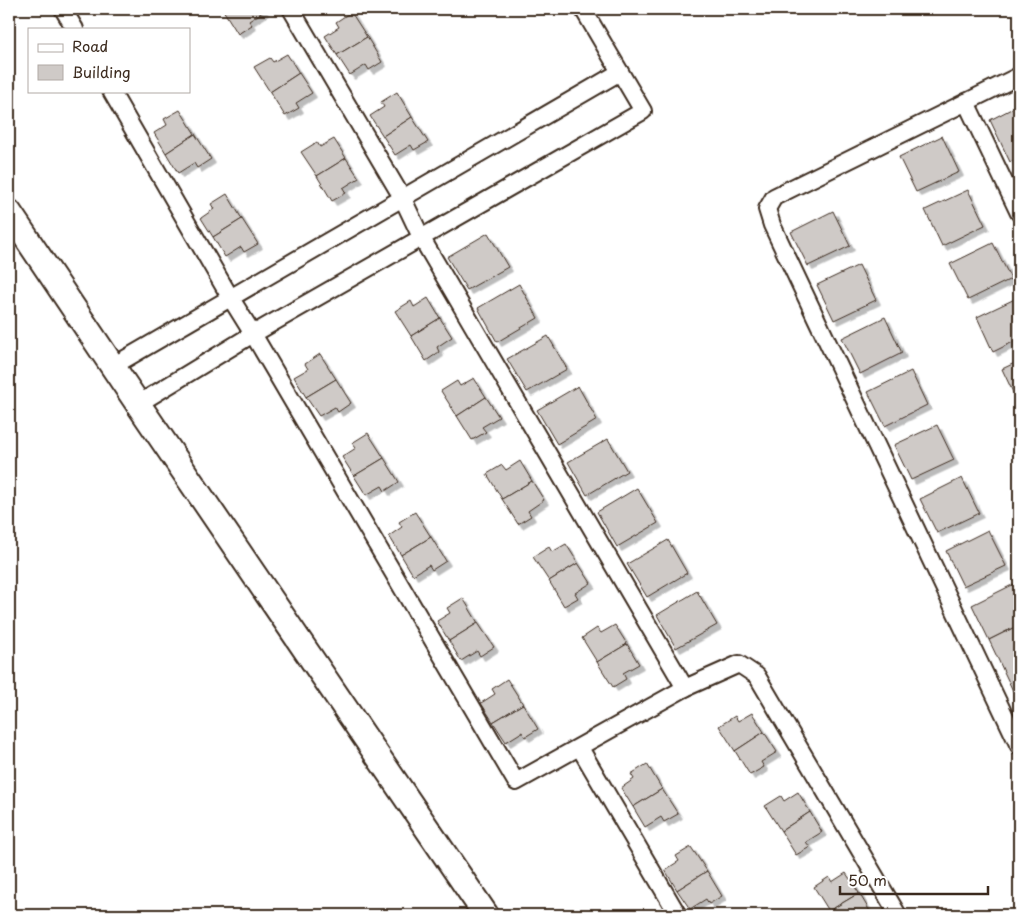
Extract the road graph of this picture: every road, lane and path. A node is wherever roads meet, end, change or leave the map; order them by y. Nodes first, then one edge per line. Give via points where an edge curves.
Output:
1 (63, 9) edge
2 (291, 9) edge
3 (583, 9) edge
4 (74, 28) edge
5 (620, 72) junction
6 (1019, 76) edge
7 (112, 92) edge
8 (966, 102) junction
9 (403, 199) junction
10 (9, 212) edge
11 (1019, 213) edge
12 (421, 237) junction
13 (230, 297) junction
14 (253, 334) junction
15 (113, 366) junction
16 (138, 404) junction
17 (685, 688) junction
18 (1019, 746) edge
19 (580, 748) junction
20 (486, 915) edge
21 (678, 915) edge
22 (898, 915) edge

1 - 4 street
2 - 9 street
3 - 5 street
5 - 9 street
5 - 12 street via 643,111
6 - 8 street
7 - 13 street
8 - 11 street
8 - 18 street via 774,196 767,209
9 - 12 street
9 - 13 street
10 - 15 street
12 - 14 street
12 - 17 street
13 - 14 street
13 - 15 street
14 - 16 street
14 - 19 street via 516,782
15 - 16 street
16 - 20 street
17 - 19 street
17 - 22 street via 739,664 757,676
19 - 21 street

